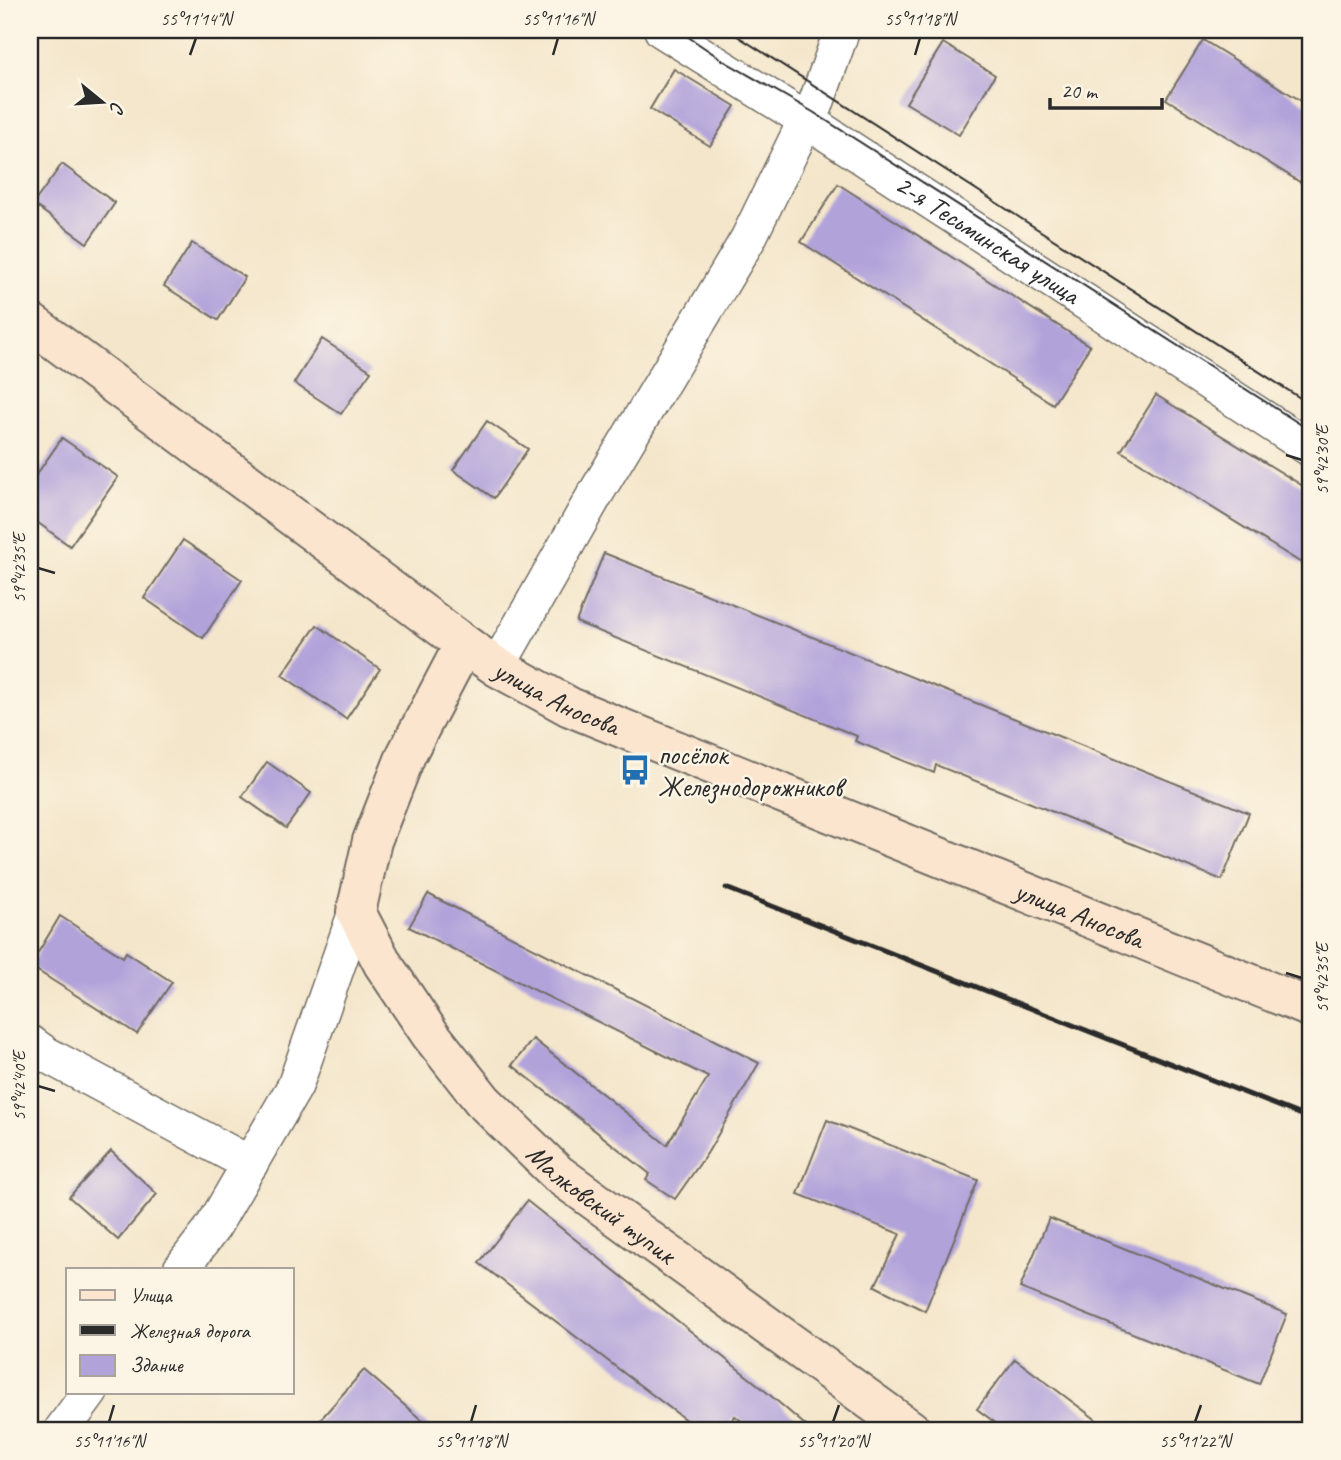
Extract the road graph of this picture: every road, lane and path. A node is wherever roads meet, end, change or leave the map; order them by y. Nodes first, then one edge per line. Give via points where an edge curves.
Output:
1 (662, 30) edge
2 (842, 30) edge
3 (814, 105) junction
4 (30, 322) edge
5 (1311, 449) edge
6 (464, 644) junction
7 (497, 667) junction
8 (356, 912) junction
9 (1311, 1007) edge
10 (30, 1043) edge
11 (250, 1164) junction
12 (182, 1268) edge
13 (89, 1394) edge
14 (62, 1430) edge
15 (911, 1430) edge

1 - 3 street, 2-я Тесьминская улица
2 - 3 street
3 - 5 street, 2-я Тесьминская улица
3 - 7 street via 748,239
4 - 6 main road, улица Аносова
6 - 7 main road, улица Аносова
6 - 8 main road via 406,755 372,841
7 - 9 main road, улица Аносова via 570,707
8 - 11 street via 295,1086
8 - 15 main road, Малковский тупик via 383,964 430,1034 483,1101 558,1174
10 - 11 street
11 - 12 street via 213,1227
13 - 14 street

